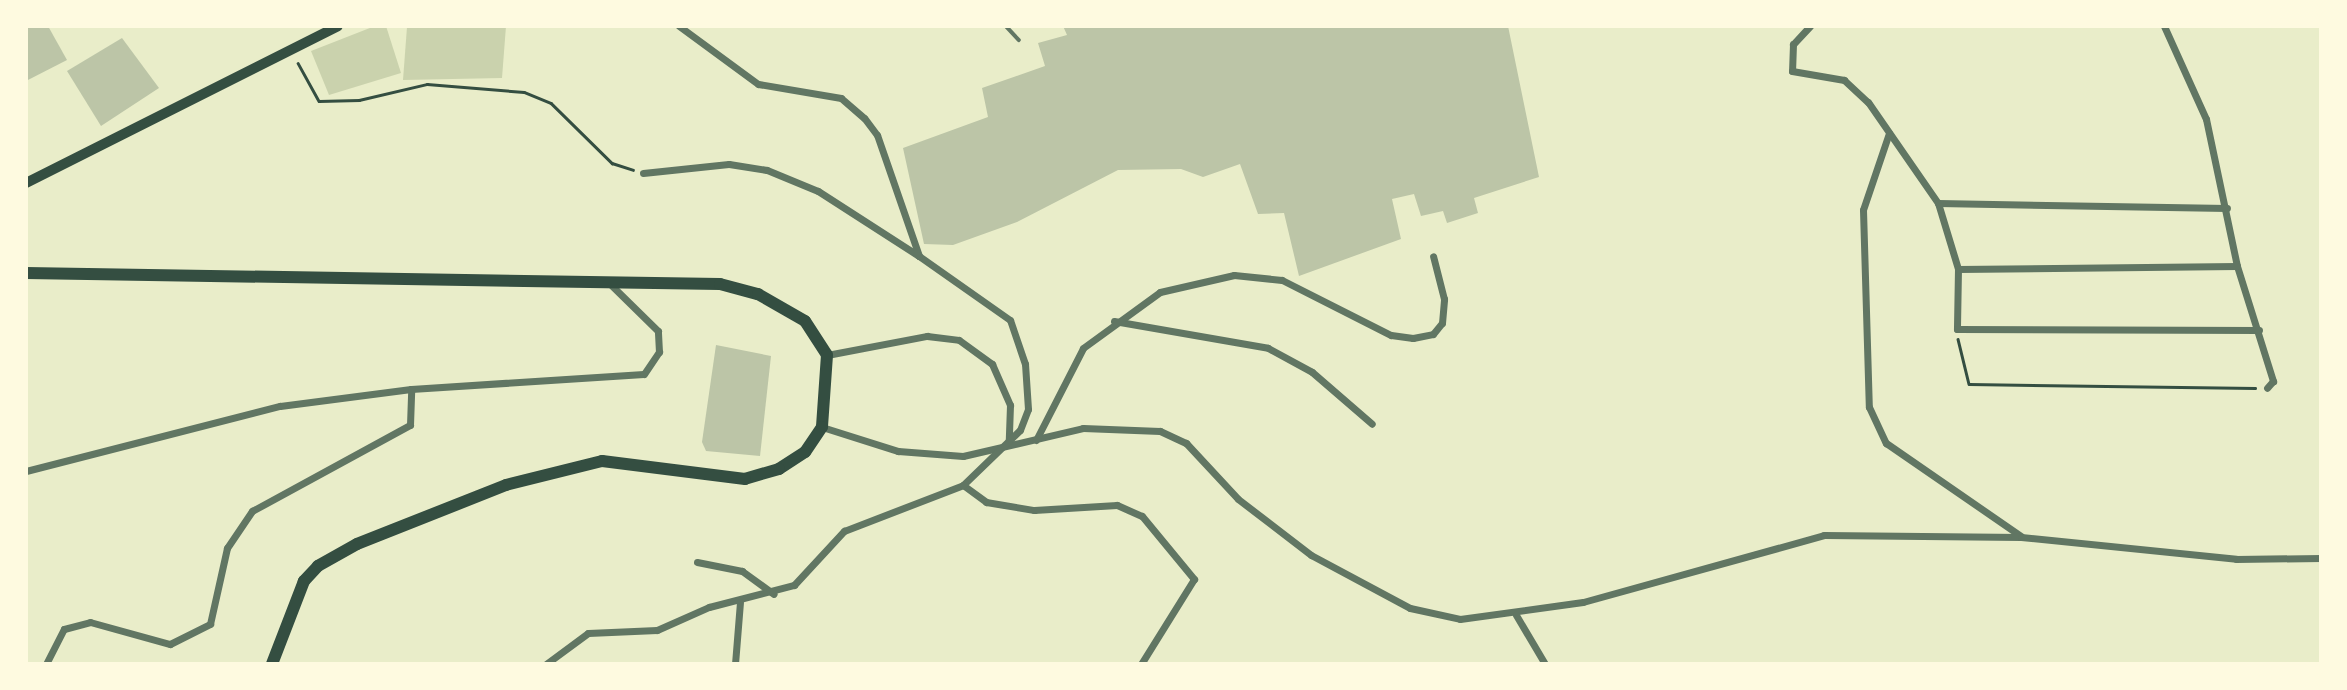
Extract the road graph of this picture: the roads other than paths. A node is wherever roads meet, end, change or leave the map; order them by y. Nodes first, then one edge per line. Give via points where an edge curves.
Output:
1 (338, 26) edge
2 (679, 26) edge
3 (1006, 26) edge
4 (1810, 26) edge
5 (2164, 26) edge
6 (1019, 40) dead end
7 (1889, 133) junction
8 (643, 173) road end
9 (26, 183) edge
10 (1938, 203) junction
11 (2227, 208) junction
12 (919, 256) junction
13 (1433, 256) dead end
14 (2237, 266) junction
15 (1958, 269) junction
16 (26, 273) edge
17 (606, 279) junction
18 (1113, 321) junction
19 (2259, 330) junction
20 (827, 355) junction
21 (2267, 388) road end
22 (411, 389) junction
23 (1372, 424) dead end
24 (822, 427) junction
25 (1009, 440) junction
26 (1036, 440) junction
27 (995, 451) junction
28 (26, 471) edge
29 (963, 485) junction
30 (2021, 537) junction
31 (2321, 558) edge
32 (697, 562) dead end
33 (774, 594) junction
34 (740, 602) junction
35 (1516, 615) junction
36 (46, 664) edge
37 (272, 664) edge
38 (546, 664) edge
39 (735, 664) edge
40 (1141, 664) edge
41 (1545, 664) edge

1 - 9 main road
2 - 12 street via 758,84 841,98 853,107 877,135
3 - 6 lane
4 - 7 street via 1793,44 1792,71 1844,80
5 - 11 street via 2206,119
7 - 10 street
7 - 30 street via 1863,210 1869,407 1886,443
8 - 12 street via 729,164 767,170 818,191
10 - 11 street
10 - 15 street
11 - 14 street
12 - 25 street via 1004,315 1016,330 1028,409
13 - 18 street via 1444,299 1442,323 1433,334 1413,338 1391,335 1282,280 1234,275 1160,292
14 - 15 street
14 - 19 street
15 - 19 street via 1957,329
16 - 17 main road
17 - 20 main road via 720,284 758,294 806,321
17 - 22 street via 658,331 659,352 645,374
18 - 23 street via 1268,348 1311,372
18 - 26 street via 1083,348
19 - 21 street via 2273,381
20 - 24 main road
20 - 25 street via 927,337 959,340 992,364 1010,405
22 - 28 street via 280,407
22 - 36 street via 410,425 252,511 227,548 210,624 170,644 111,625 64,629
24 - 27 street via 916,454
24 - 37 main road via 805,452 745,479 602,461 571,464 357,544 304,581
25 - 27 street
26 - 27 street
26 - 35 street via 1097,427 1160,430 1186,443 1238,499 1362,586 1410,608 1460,619
27 - 29 street
29 - 33 street via 844,531 793,585
29 - 40 street via 998,504 1034,510 1117,505 1142,516 1194,579
30 - 31 street via 2236,559
30 - 35 street via 1824,535
32 - 33 street via 742,571
33 - 34 street
34 - 38 street via 709,607 647,632 588,634
34 - 39 street
35 - 41 street

